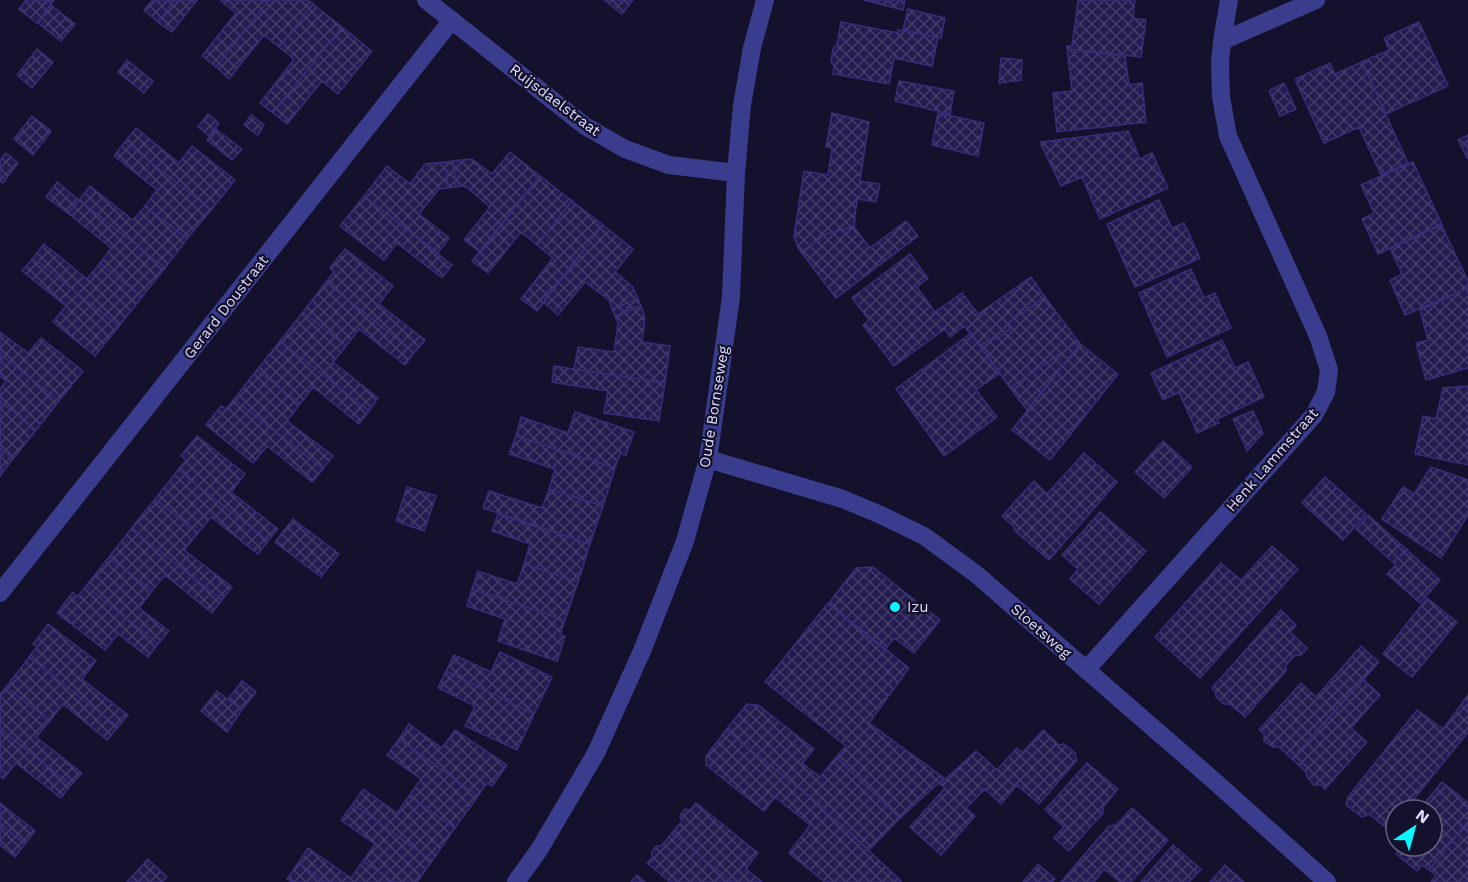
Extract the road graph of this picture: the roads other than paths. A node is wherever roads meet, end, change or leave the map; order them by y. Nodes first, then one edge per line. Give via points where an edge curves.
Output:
1 (426, 0) edge
2 (765, 0) edge
3 (1228, 0) edge
4 (1316, 0) edge
5 (452, 20) junction
6 (1222, 41) junction
7 (736, 173) junction
8 (708, 459) junction
9 (0, 593) edge
10 (1086, 670) junction
11 (516, 882) edge
12 (1327, 882) edge

1 - 5 street, Ruijsdaelstraat
2 - 7 street, Oude Bornseweg via 742,105
3 - 6 street, Henk Lammstraat
4 - 6 street
5 - 7 street, Ruijsdaelstraat via 585,126 625,149 669,165
5 - 9 street, Gerard Doustraat
6 - 10 street, Henk Lammstraat via 1221,97 1228,136 1318,336 1329,370 1326,392 1314,415
7 - 8 street, Oude Bornseweg via 730,297
8 - 10 street, Sloetsweg via 843,499 924,536 976,574
8 - 11 street, Oude Bornseweg via 685,541 596,753
10 - 12 street, Sloetsweg

